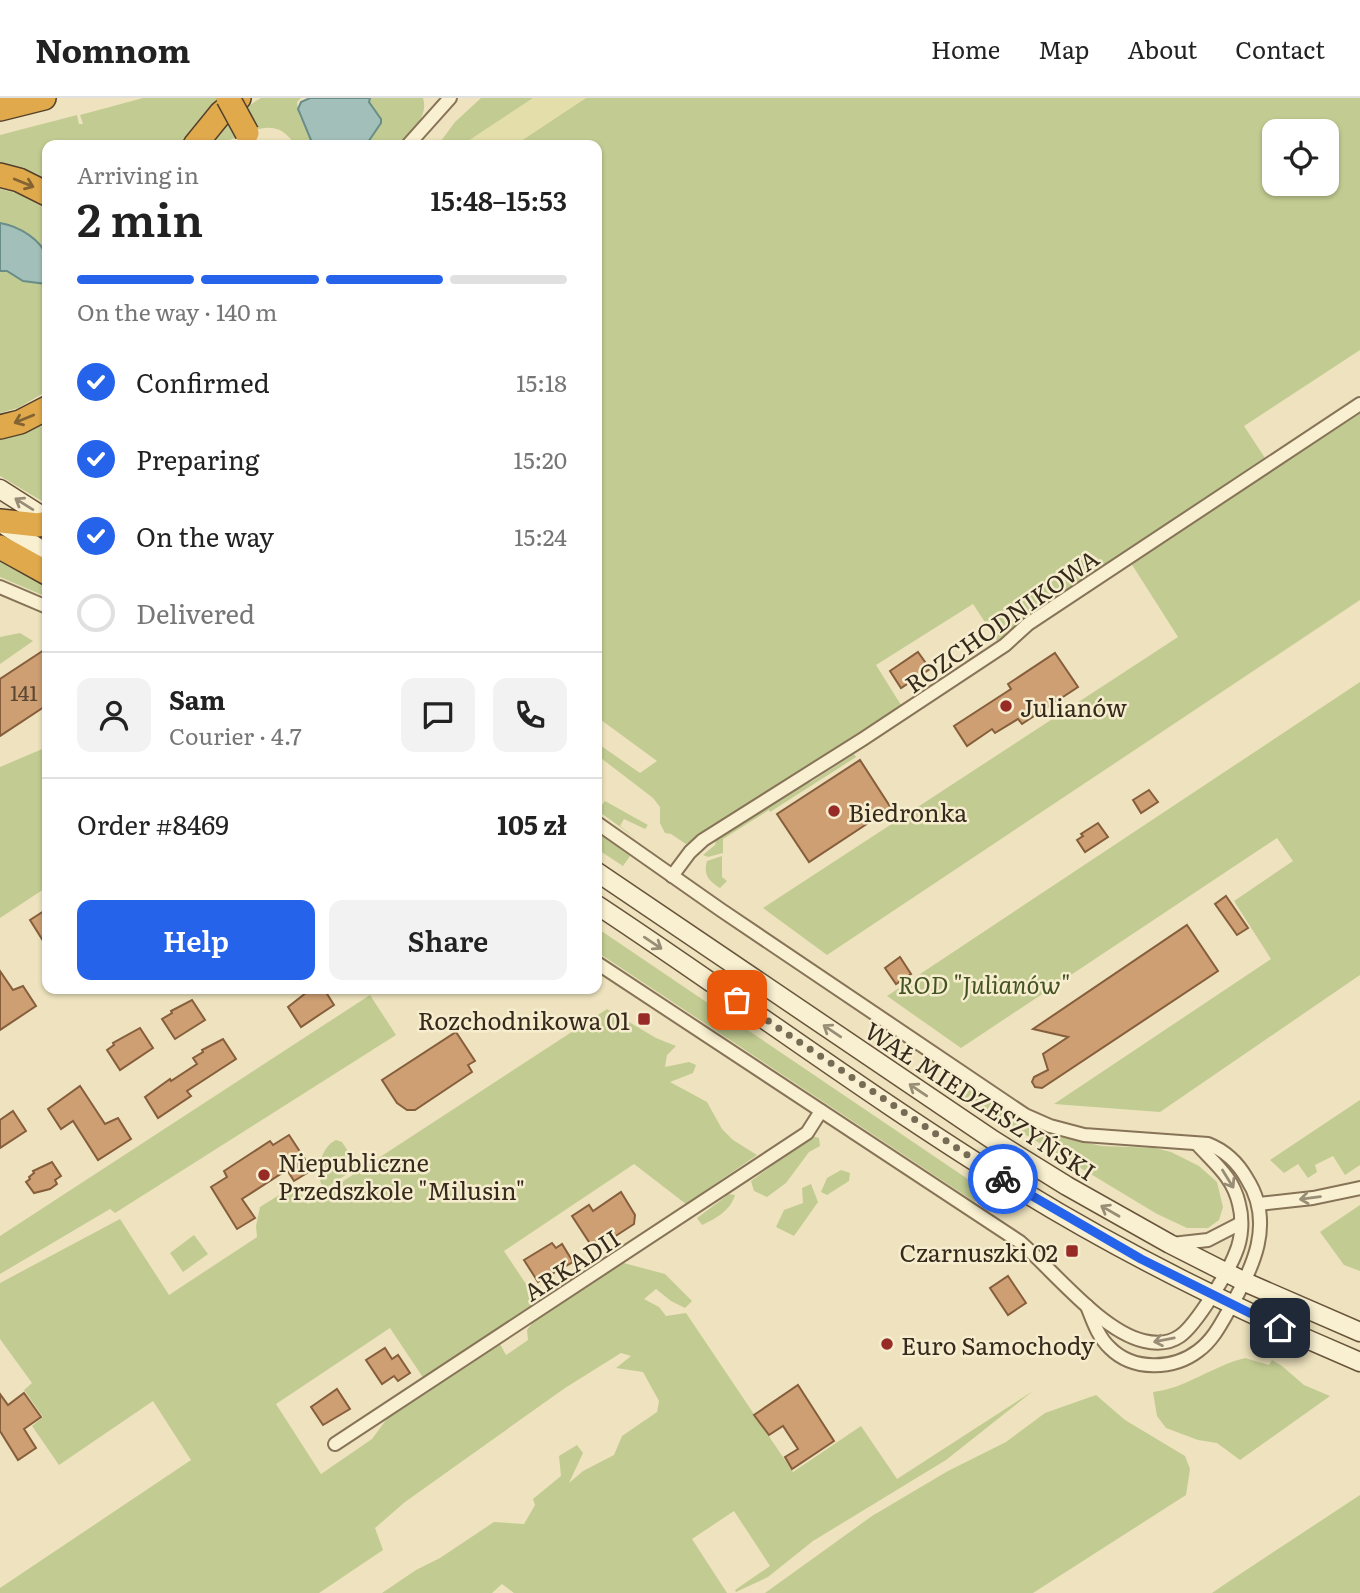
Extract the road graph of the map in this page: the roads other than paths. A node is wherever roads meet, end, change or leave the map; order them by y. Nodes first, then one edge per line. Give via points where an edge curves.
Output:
1 (44, 98) edge
2 (228, 98) edge
3 (239, 98) edge
4 (450, 98) edge
5 (0, 109) edge
6 (249, 139) edge
7 (199, 140) edge
8 (412, 140) edge
9 (0, 175) edge
10 (42, 192) edge
11 (1360, 404) edge
12 (42, 411) edge
13 (0, 427) edge
14 (0, 489) edge
15 (42, 518) edge
16 (0, 522) edge
17 (42, 523) edge
18 (0, 547) edge
19 (42, 551) edge
20 (42, 570) edge
21 (0, 587) edge
22 (42, 605) edge
23 (602, 827) edge
24 (602, 875) edge
25 (672, 876) junction
26 (602, 908) edge
27 (602, 966) edge
28 (821, 1111) junction
29 (1197, 1144) junction
30 (1360, 1188) edge
31 (1259, 1204) junction
32 (1241, 1223) junction
33 (1170, 1244) junction
34 (1226, 1272) junction
35 (1245, 1282) junction
36 (1212, 1295) junction
37 (1232, 1305) junction
38 (1087, 1306) junction
39 (1360, 1332) edge
40 (1360, 1362) edge
41 (335, 1444) dead end

1 - 5 highway
2 - 6 highway, bridge
3 - 7 highway
4 - 8 street
9 -> 10 highway
11 - 25 street, ROZCHODNIKOWA via 1028,624 1005,645 703,840
12 -> 13 highway
15 -> 14 main road
16 - 17 highway
16 - 19 main road
18 - 20 highway
21 - 22 street
23 - 25 street
33 -> 24 main road, WAŁ MIEDZESZYŃSKI via 993,1140
25 - 29 street via 1025,1115 1084,1135
26 -> 36 main road via 984,1168 1100,1237
27 - 28 street
28 - 38 street via 1020,1242
28 - 41 street, ARKADII via 807,1133
29 - 31 street via 1209,1144 1231,1158
29 -> 32 street via 1226,1173 1240,1206
30 -> 31 street
31 - 35 street via 1258,1247
32 - 33 street via 1209,1240
32 - 34 street via 1237,1251
33 - 34 main road, WAŁ MIEDZESZYŃSKI
34 - 35 main road, WAŁ MIEDZESZYŃSKI
34 - 36 street
35 - 37 street
35 - 39 main road, WAŁ MIEDZESZYŃSKI
36 - 37 main road
36 -> 38 street via 1186,1331 1155,1343 1135,1338
37 - 38 street via 1200,1350 1179,1362 1158,1366 1126,1360 1109,1348 1096,1331
37 - 40 main road

